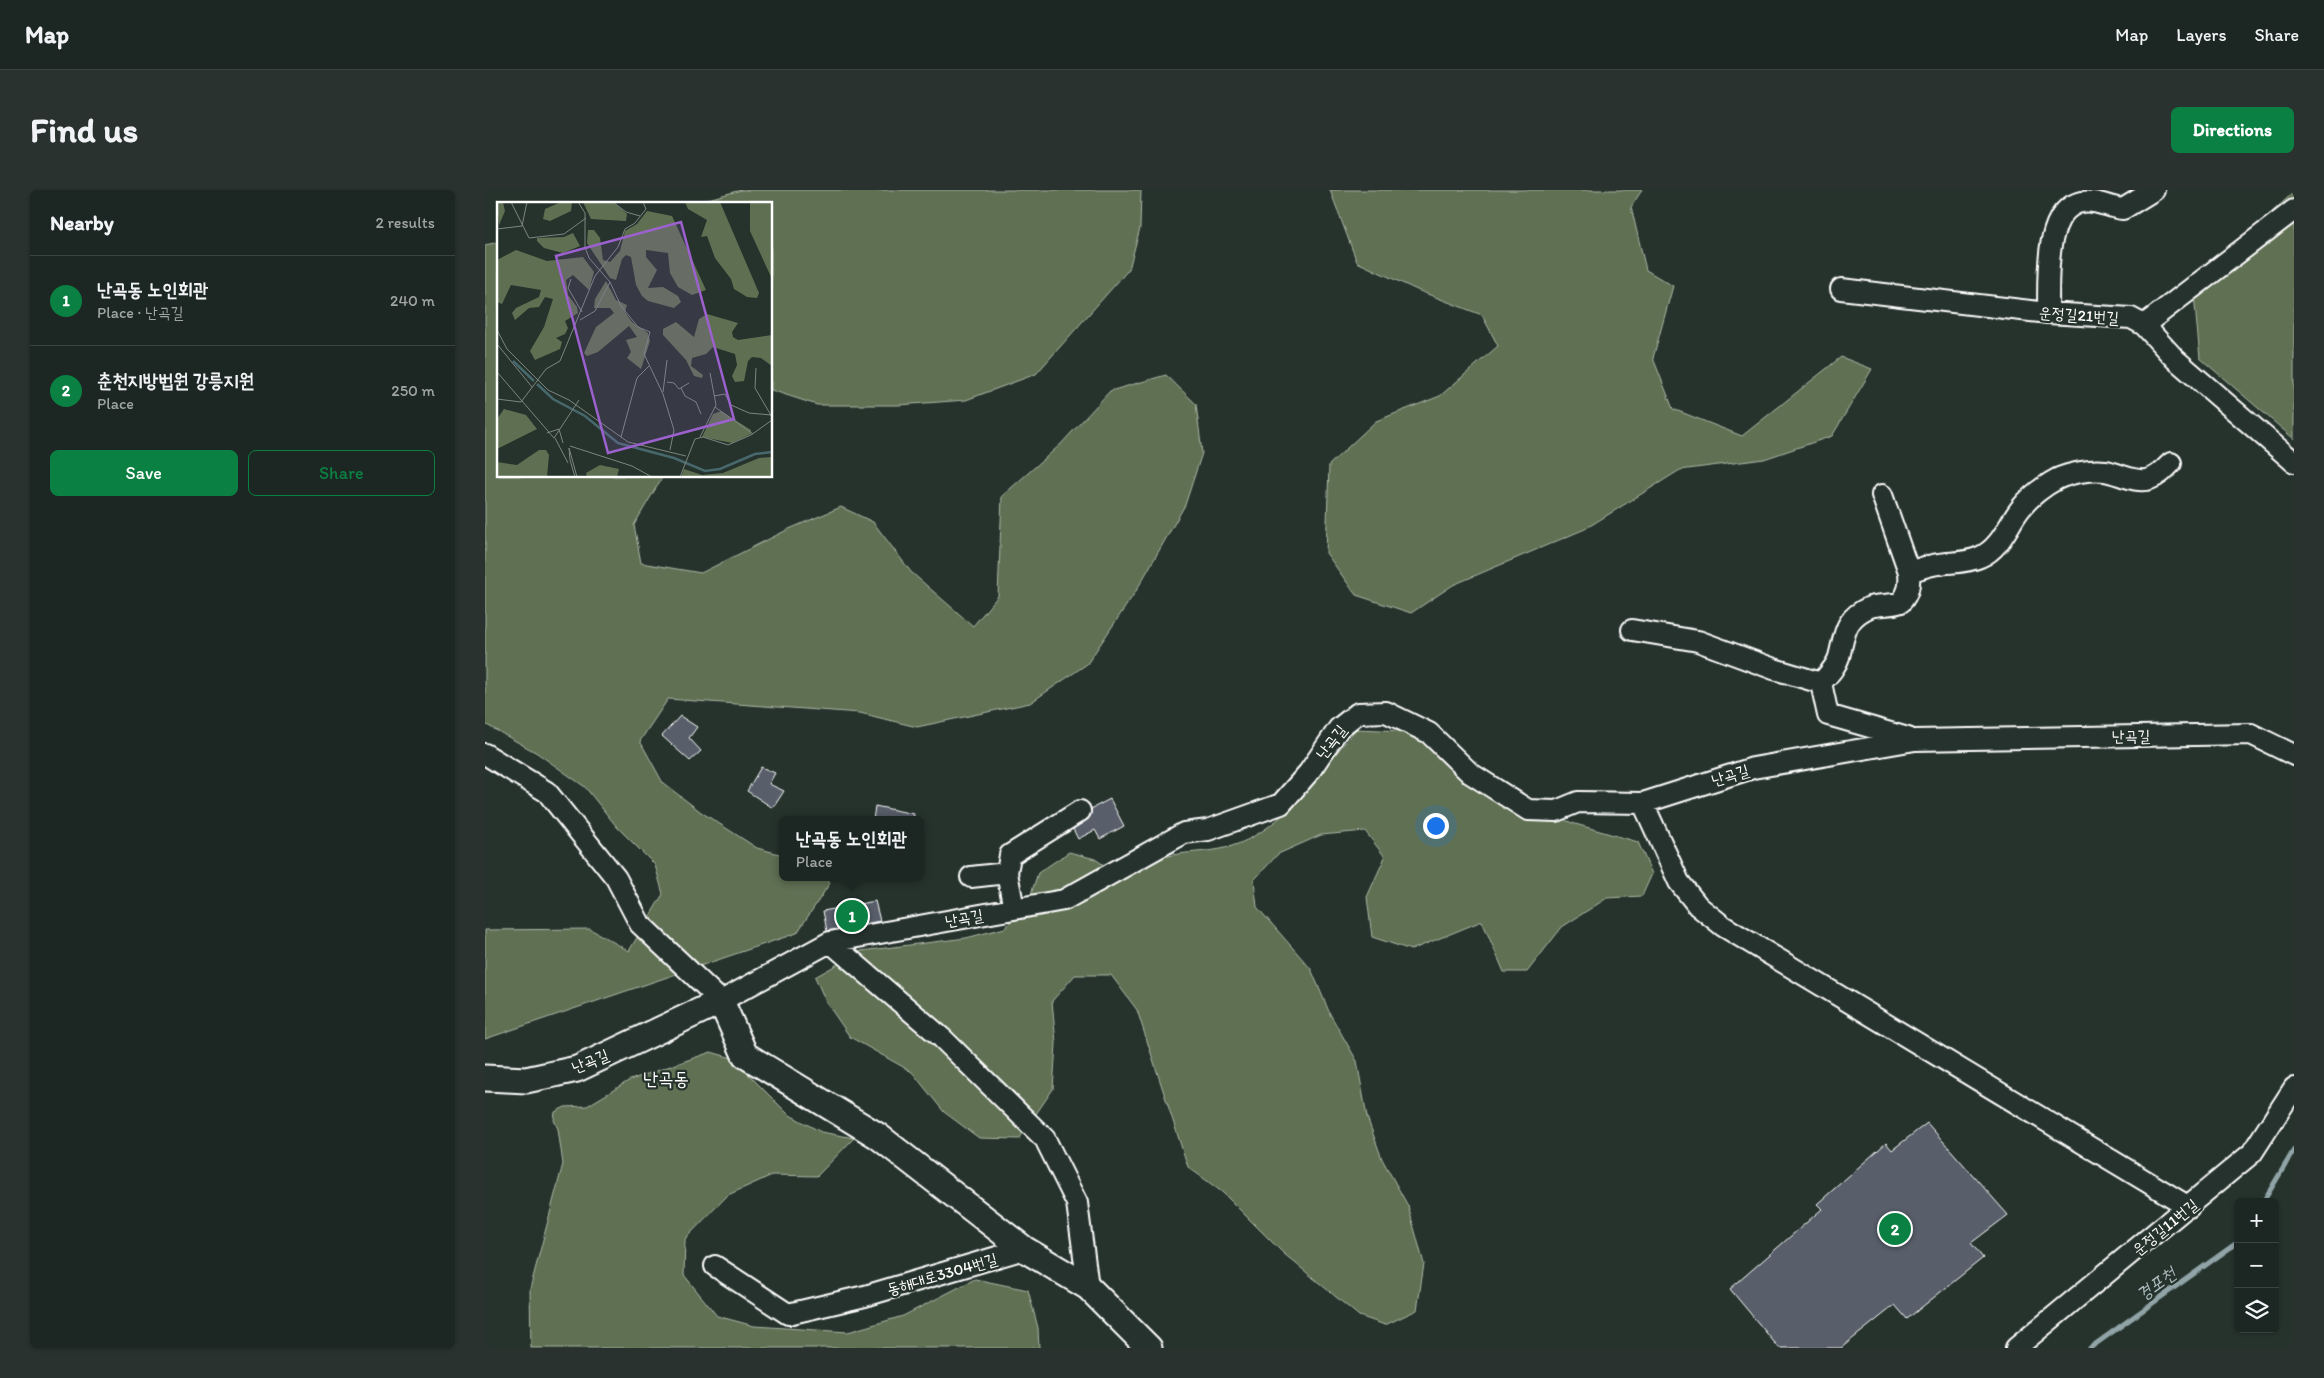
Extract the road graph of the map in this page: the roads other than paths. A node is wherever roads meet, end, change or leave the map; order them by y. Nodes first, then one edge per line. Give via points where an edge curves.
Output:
1 (2154, 190) edge
2 (2294, 210) edge
3 (1841, 289) dead end
4 (2048, 313) junction
5 (2144, 325) junction
6 (2294, 462) edge
7 (2171, 463) dead end
8 (1881, 495) dead end
9 (1909, 572) junction
10 (1632, 630) dead end
11 (1821, 683) junction
12 (1915, 740) junction
13 (485, 754) edge
14 (2294, 755) edge
15 (1643, 803) junction
16 (1080, 811) dead end
17 (1007, 873) junction
18 (971, 877) dead end
19 (1015, 909) junction
20 (830, 942) junction
21 (721, 1001) junction
22 (485, 1078) edge
23 (2294, 1088) edge
24 (2189, 1207) junction
25 (1024, 1250) junction
26 (715, 1266) dead end
27 (1087, 1287) junction
28 (1149, 1348) edge
29 (2016, 1348) edge

1 - 4 street via 2123,209 2082,202 2063,214 2051,242
2 - 5 street
3 - 4 street, 운정길21번길
4 - 5 street, 운정길21번길 via 2131,318
5 - 6 street, 운정길21번길 via 2175,358
7 - 9 street via 2149,480 2105,471 2057,479 2020,508 2003,536 1981,557
8 - 9 street
9 - 11 street via 1907,595 1901,602 1871,607 1851,620 1844,630 1836,664
10 - 11 street via 1698,640
11 - 12 street via 1827,715
12 - 14 street, 난곡길 via 2251,734
12 - 15 street, 난곡길 via 1753,768
13 - 21 street via 547,792 616,878 640,924
15 - 19 street, 난곡길 via 1578,802 1556,811 1528,810 1470,773 1429,733 1386,712 1358,713 1339,728 1309,772 1281,804 1208,830 1184,833 1064,900
15 - 24 street via 1679,882 1698,906 1723,926
16 - 17 street via 1010,855
17 - 18 street
17 - 19 street
19 - 20 street, 난곡길
20 - 21 street, 난곡길
20 - 27 street via 942,1038 1045,1139 1077,1203
21 - 22 street, 난곡길 via 577,1069 526,1080
21 - 25 street via 745,1055 878,1136
23 - 24 street, 운정길11번길 via 2252,1153
24 - 29 street, 운정길11번길
25 - 26 street, 동해대로3304번길 via 865,1296 788,1314
25 - 27 street
27 - 28 street

